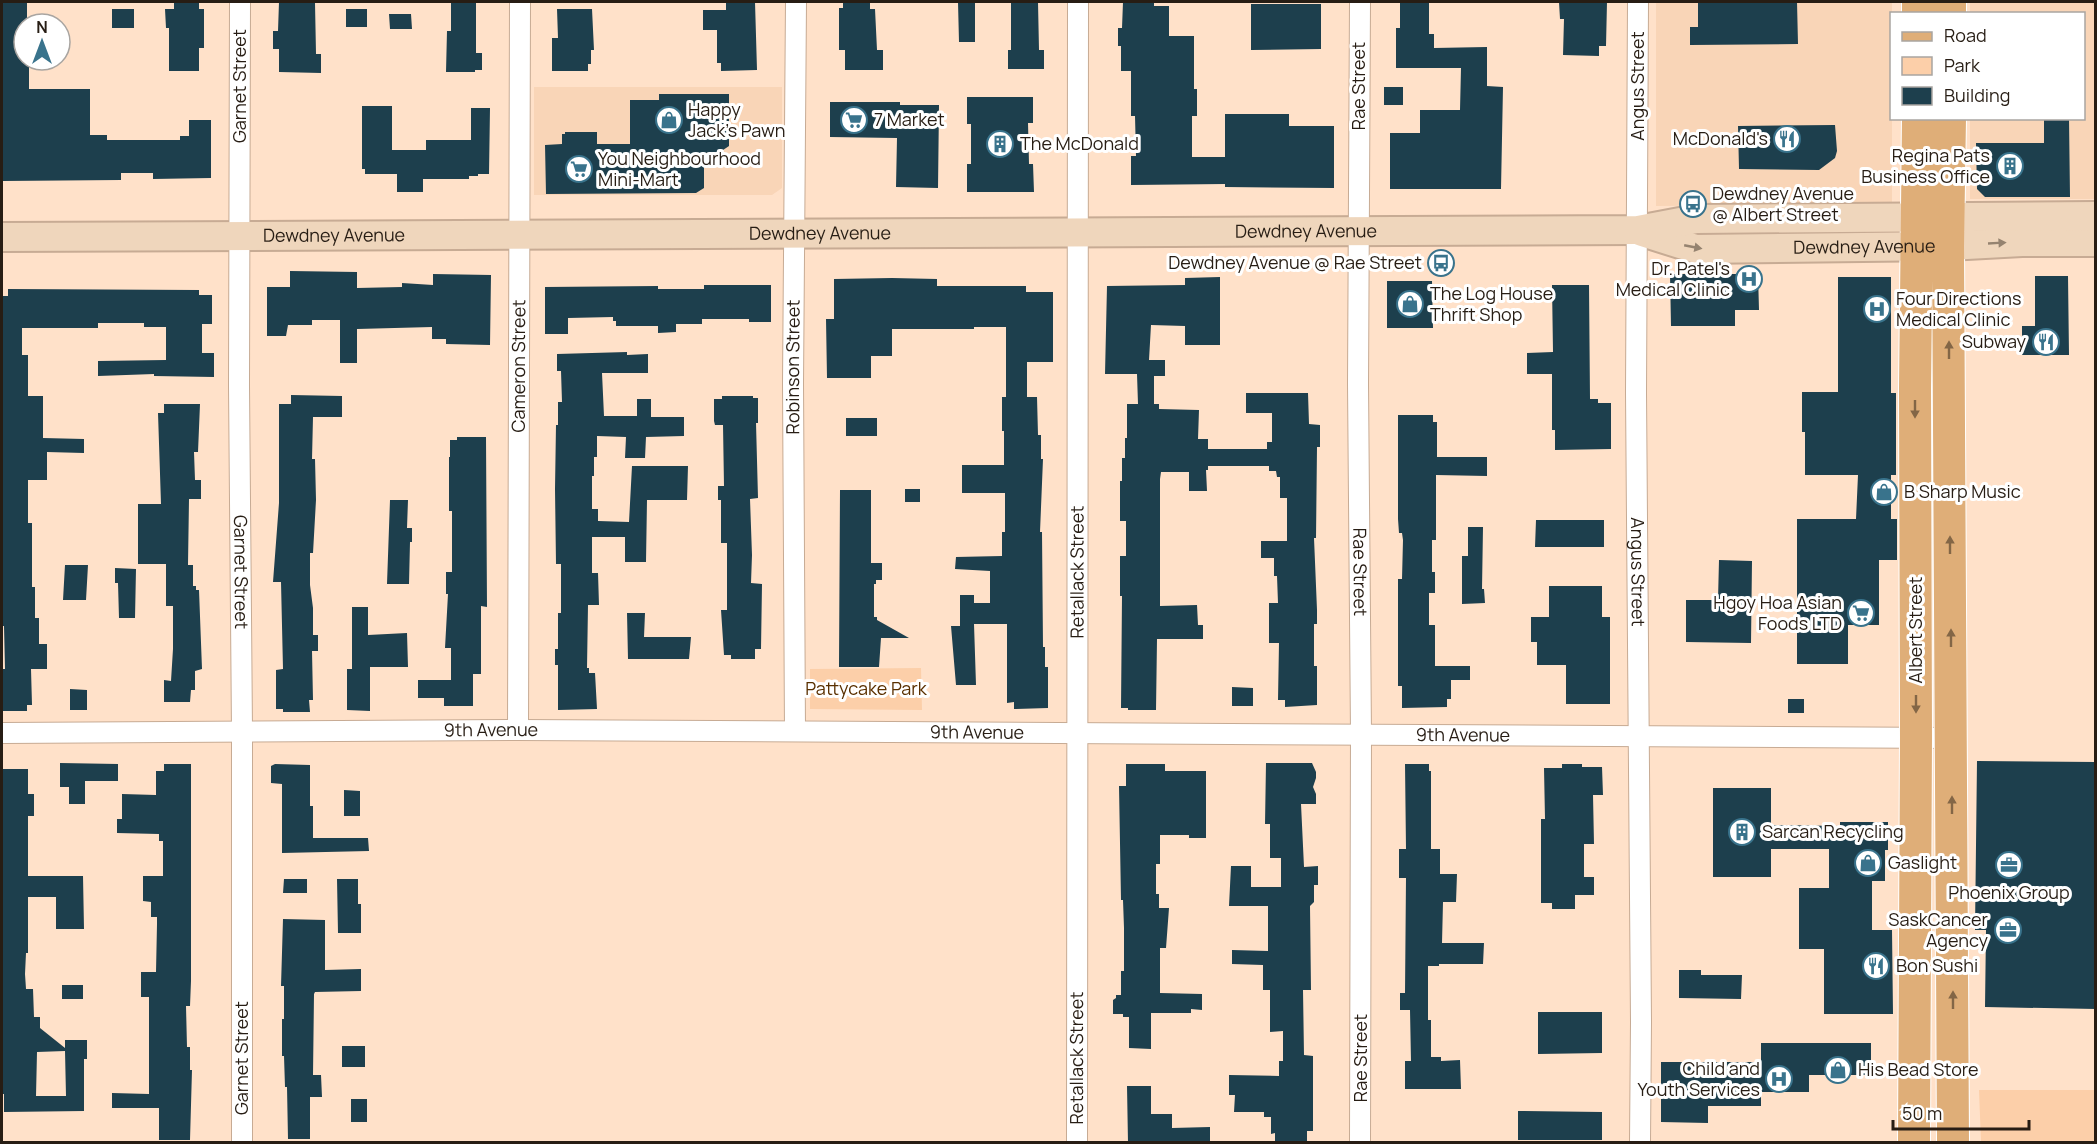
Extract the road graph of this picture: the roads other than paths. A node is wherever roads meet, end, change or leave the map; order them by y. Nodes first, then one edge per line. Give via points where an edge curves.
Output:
1 (240, 2) edge
2 (520, 2) edge
3 (796, 2) edge
4 (1078, 2) edge
5 (1360, 2) edge
6 (1638, 2) edge
7 (1918, 120) edge
8 (1950, 120) edge
9 (2096, 216) edge
10 (1638, 230) junction
11 (1359, 231) junction
12 (1917, 232) junction
13 (1948, 232) junction
14 (1079, 233) junction
15 (794, 234) junction
16 (519, 235) junction
17 (239, 236) junction
18 (2, 237) edge
19 (2096, 242) edge
20 (518, 730) junction
21 (242, 731) junction
22 (795, 731) junction
23 (1076, 732) junction
24 (2, 733) edge
25 (1361, 734) junction
26 (1638, 736) junction
27 (1917, 738) junction
28 (1952, 738) junction
29 (242, 1143) edge
30 (1077, 1143) edge
31 (1360, 1143) edge
32 (1640, 1143) edge
33 (1914, 1143) edge
34 (1953, 1143) edge

1 - 17 street, Garnet Street
2 - 16 street, Cameron Street
3 - 15 street, Robinson Street
4 - 14 street, Retallack Street
5 - 11 street, Rae Street
6 - 10 street, Angus Street
7 - 12 main road, Albert Street
8 - 13 main road, Albert Street
9 - 13 main road, Dewdney Avenue
10 - 11 main road, Dewdney Avenue
10 - 12 main road, Dewdney Avenue via 1696,219
10 - 26 street, Angus Street
11 - 14 main road, Dewdney Avenue
11 - 25 street, Rae Street
12 - 13 main road, Dewdney Avenue
12 -> 27 main road, Albert Street
13 -> 19 main road, Dewdney Avenue via 2022,242
28 -> 13 main road, Albert Street
14 - 15 main road, Dewdney Avenue
14 - 23 street, Retallack Street
15 - 16 main road, Dewdney Avenue
15 - 22 street, Robinson Street
16 - 17 main road, Dewdney Avenue
16 - 20 street, Cameron Street
17 - 18 main road, Dewdney Avenue
17 - 21 street, Garnet Street
20 - 21 street, 9th Avenue
20 - 22 street, 9th Avenue
21 - 24 street, 9th Avenue
21 - 29 street, Garnet Street
22 - 23 street, 9th Avenue
23 - 25 street, 9th Avenue
23 - 30 street, Retallack Street
25 - 26 street, 9th Avenue
25 - 31 street, Rae Street
26 - 27 street, 9th Avenue
26 - 32 street, Angus Street
27 - 28 street, 9th Avenue
27 - 33 main road, Albert Street
34 -> 28 main road, Albert Street

